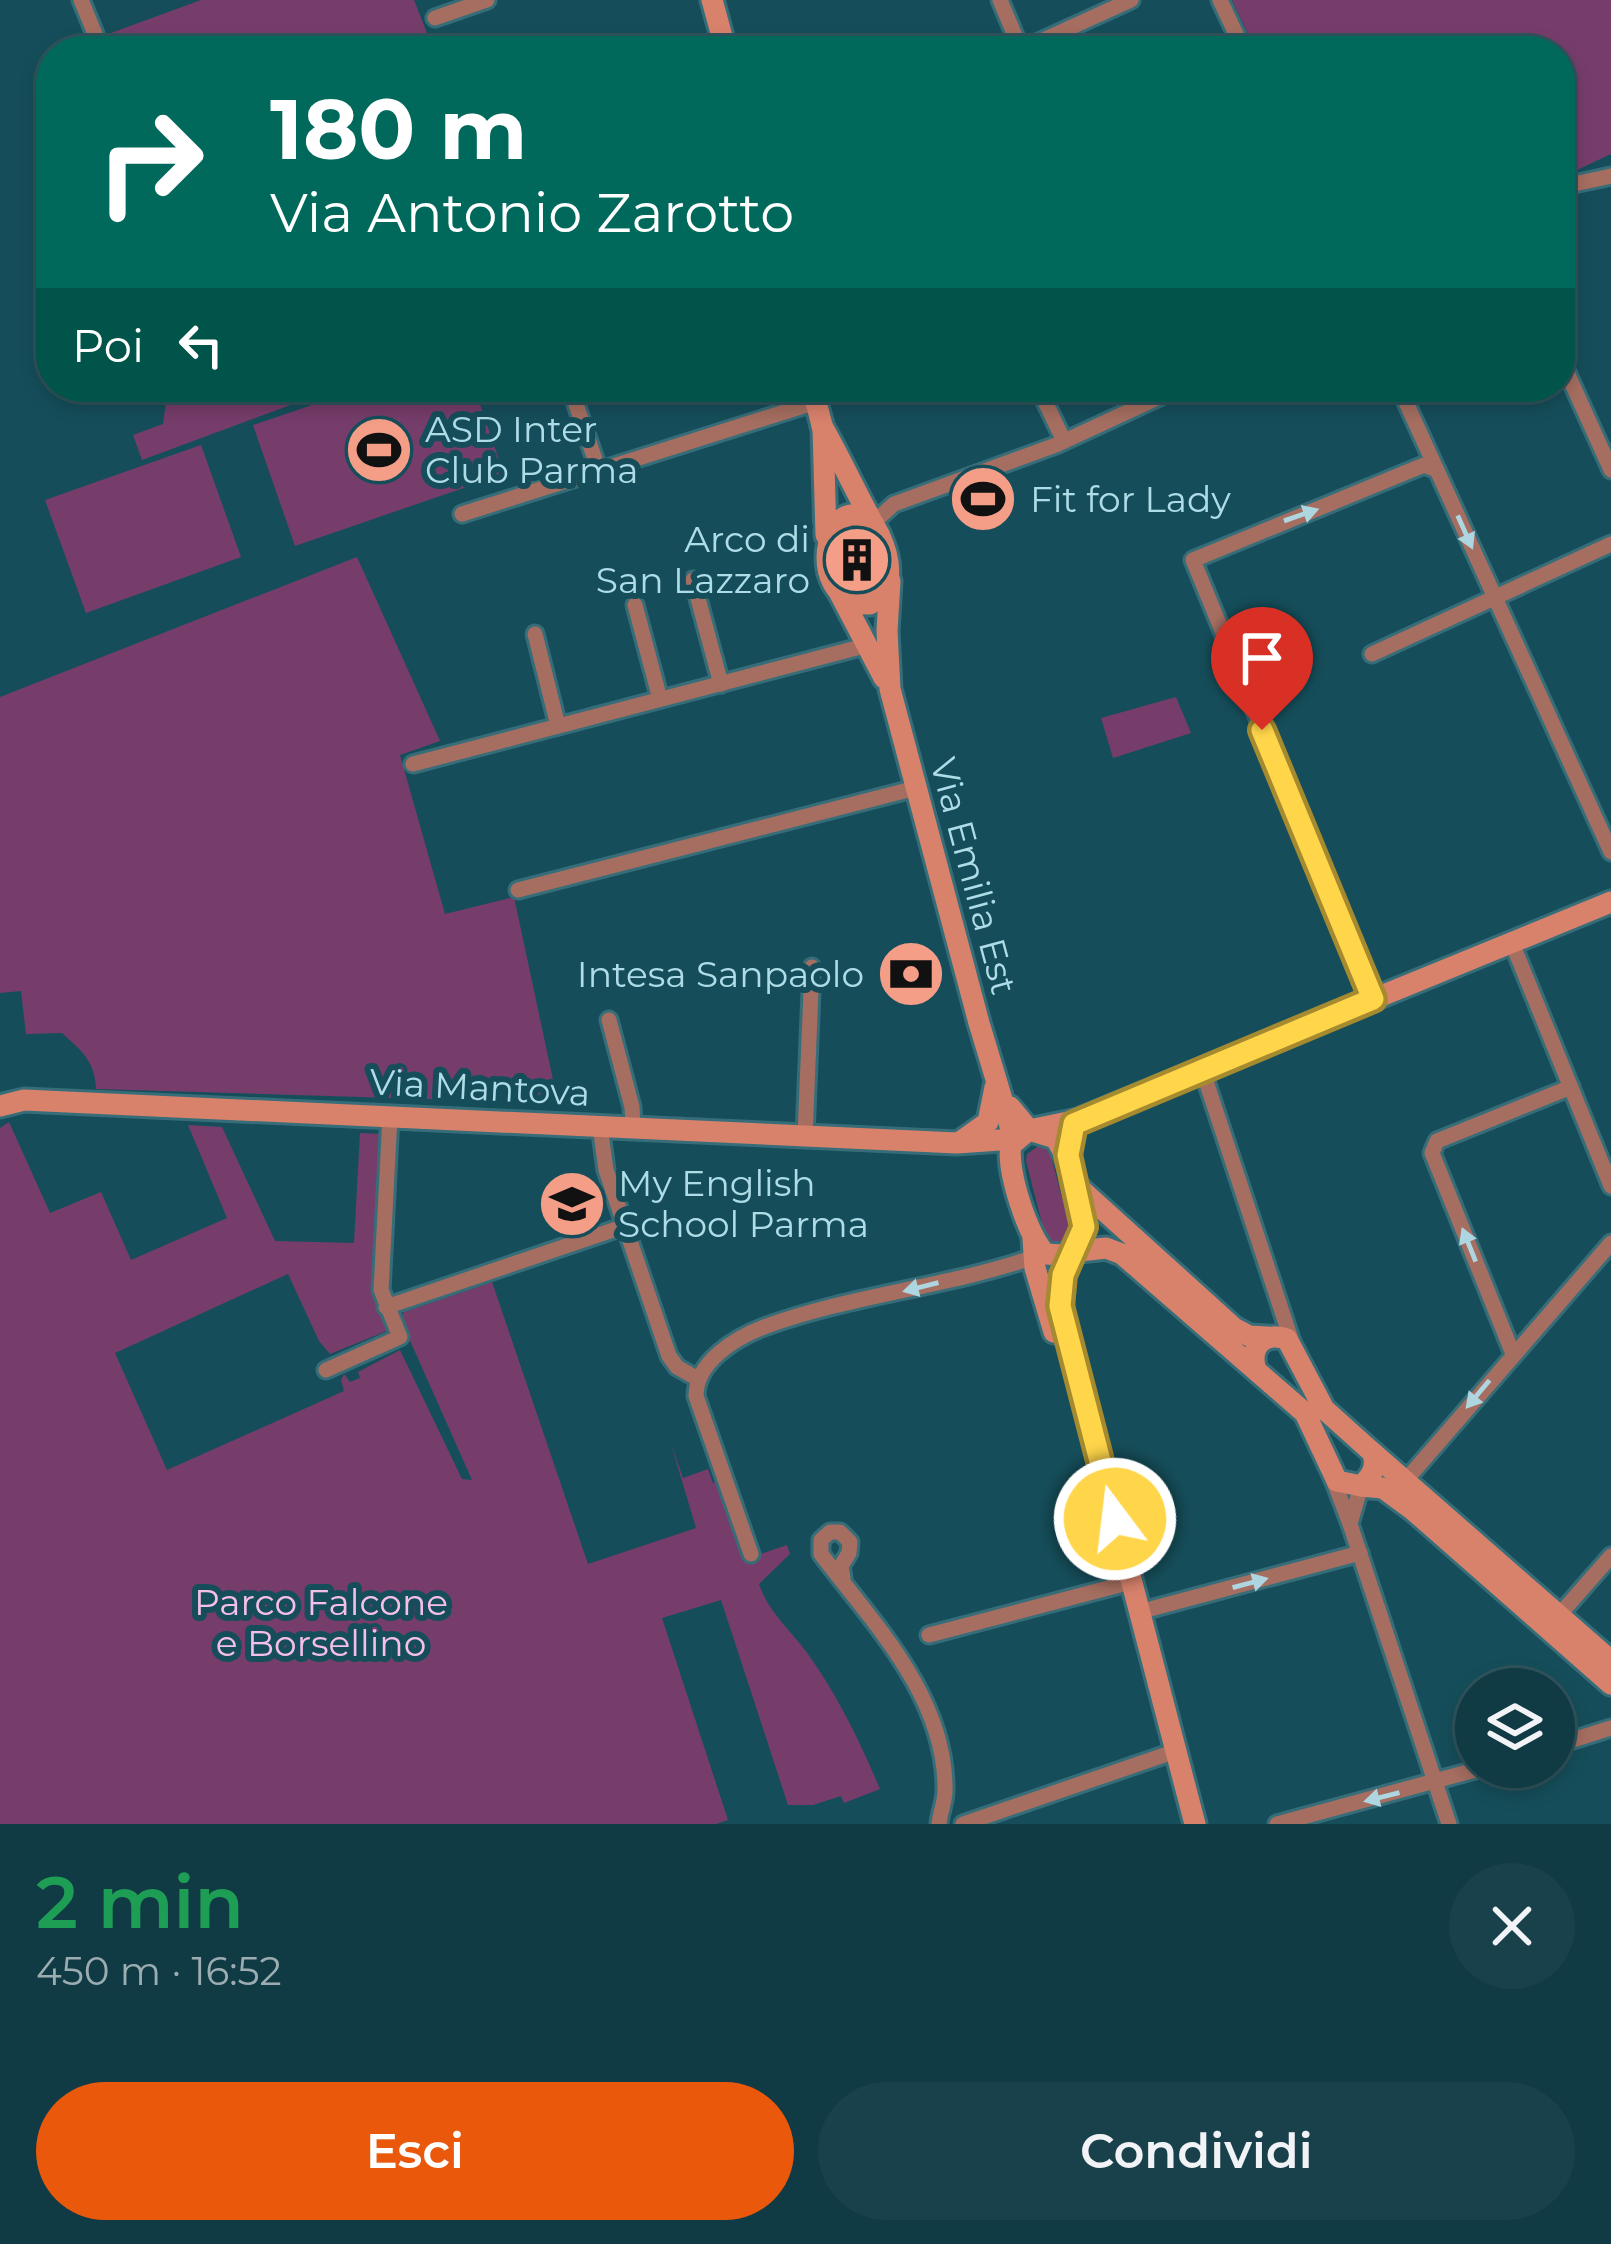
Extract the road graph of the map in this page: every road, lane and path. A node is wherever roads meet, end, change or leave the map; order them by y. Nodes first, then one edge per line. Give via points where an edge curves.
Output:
1 (82, 0) edge
2 (487, 0) edge
3 (712, 0) edge
4 (1000, 0) edge
5 (1131, 0) edge
6 (1220, 0) edge
7 (435, 18) dead end
8 (95, 34) dead end
9 (722, 36) edge
10 (1014, 36) edge
11 (1051, 36) edge
12 (1237, 36) edge
13 (1611, 176) edge
14 (1575, 184) edge
15 (1575, 390) edge
16 (574, 402) edge
17 (794, 402) edge
18 (816, 402) edge
19 (1045, 402) edge
20 (1148, 402) edge
21 (1407, 402) edge
22 (822, 426) junction
23 (1064, 441) junction
24 (1437, 470) junction
25 (1611, 470) edge
26 (599, 471) junction
27 (462, 514) dead end
28 (876, 529) junction
29 (1611, 544) edge
30 (826, 548) junction
31 (693, 580) dead end
32 (890, 580) junction
33 (839, 593) junction
34 (1494, 598) junction
35 (635, 604) dead end
36 (535, 634) dead end
37 (868, 645) junction
38 (1372, 654) dead end
39 (721, 684) junction
40 (890, 689) junction
41 (660, 699) junction
42 (558, 726) junction
43 (413, 764) dead end
44 (916, 788) junction
45 (1611, 852) edge
46 (518, 890) dead end
47 (1611, 902) edge
48 (1512, 943) junction
49 (812, 967) dead end
50 (1370, 992) junction
51 (609, 1020) dead end
52 (1202, 1069) junction
53 (996, 1080) junction
54 (0, 1086) edge
55 (1571, 1087) junction
56 (23, 1100) junction
57 (0, 1106) edge
58 (390, 1116) junction
59 (1078, 1120) junction
60 (600, 1126) junction
61 (633, 1127) junction
62 (1021, 1134) junction
63 (805, 1136) junction
64 (957, 1143) junction
65 (1011, 1168) junction
66 (1071, 1172) junction
67 (1611, 1186) edge
68 (625, 1226) junction
69 (1611, 1243) edge
70 (1034, 1248) junction
71 (1070, 1252) junction
72 (386, 1307) junction
73 (1279, 1310) junction
74 (1269, 1336) junction
75 (1294, 1348) junction
76 (1513, 1354) junction
77 (1255, 1367) junction
78 (326, 1370) dead end
79 (698, 1379) junction
80 (1373, 1453) junction
81 (1328, 1466) junction
82 (1406, 1480) junction
83 (1360, 1486) junction
84 (1350, 1524) junction
85 (1360, 1553) junction
86 (751, 1555) dead end
87 (1611, 1556) edge
88 (842, 1578) dead end
89 (1126, 1584) junction
90 (1139, 1612) junction
91 (1554, 1622) junction
92 (929, 1635) dead end
93 (1611, 1661) edge
94 (1611, 1684) edge
95 (1611, 1728) edge
96 (1575, 1739) edge
97 (1170, 1753) junction
98 (1455, 1777) edge
99 (1436, 1783) junction
100 (939, 1824) edge
101 (963, 1824) edge
102 (1182, 1824) edge
103 (1195, 1824) edge
104 (1277, 1824) edge
105 (1449, 1824) edge

1 - 8 street
2 - 7 street
3 - 9 main road
4 - 10 street
5 - 11 street
6 - 12 street
13 - 14 street
15 - 25 street
16 - 26 street
17 - 26 street
18 - 22 main road, Via Emilia Est
19 - 23 street
20 - 23 street
21 - 24 street
22 - 28 main road, Via Emilia Est
22 - 30 main road, Via Emilia Est
23 - 28 street via 894,504
24 -> 34 street
50 -> 24 street via 1193,560 1424,465
26 - 27 street
28 - 30 main road via 846,515
28 - 32 main road, Via Emilia Est
29 - 34 street
30 - 33 main road, Via Emilia Est
31 - 39 street
32 - 33 main road via 870,604
32 - 40 main road, Via Emilia Est
33 - 37 main road, Via Emilia Est
34 - 38 street
34 - 45 street
35 - 41 street
36 - 42 street
37 - 39 street
37 - 40 main road, Via Emilia Est
39 - 41 street
40 - 44 main road, Via Emilia Est
41 - 42 street
42 - 43 street
44 - 46 street
44 - 53 main road, Via Emilia Est
47 - 48 main road, Via Mantova
48 - 50 main road, Via Mantova
48 - 55 street
49 - 63 street
50 - 52 main road, Via Mantova
51 - 61 street
52 - 59 main road, Via Mantova
52 - 73 street
53 - 62 main road, Via Emilia Est
53 - 64 main road via 988,1122
54 - 56 main road
55 - 67 street
76 -> 55 street via 1432,1153 1437,1141
56 - 57 main road, Via Mantova
56 - 58 main road, Via Mantova
58 - 60 main road, Via Mantova
58 - 72 street
59 - 62 main road, Via Mantova
59 - 66 main road, Via Emilia Est
60 - 61 main road, Via Mantova
60 - 68 street
61 - 63 main road, Via Mantova
62 - 64 main road, Via Mantova
62 - 65 main road, Via Emilia Est via 1009,1152
62 - 66 main road via 1055,1138
63 - 64 main road, Via Mantova
64 - 65 main road, Via Mantova via 990,1151
65 - 70 main road, Via Emilia Est
66 - 71 main road, Via Emilia Est via 1084,1227
66 - 74 main road via 1095,1206 1234,1328
68 - 72 street
68 - 79 street via 670,1360
69 - 76 street
70 - 71 main road via 1055,1257
70 -> 79 street via 764,1327 716,1356
70 - 89 main road, Via Emilia Est
71 - 77 main road via 1123,1254
71 - 89 main road, Via Emilia Est via 1063,1319
72 - 78 street via 400,1336
73 - 74 street
73 - 75 street
74 - 75 main road
74 - 77 main road via 1254,1352
75 - 80 main road via 1324,1408
76 -> 82 street
77 - 81 main road via 1311,1420
79 - 86 street via 698,1402
80 - 82 main road
80 - 83 main road via 1372,1474
81 - 83 main road via 1337,1481
81 - 84 street
82 - 91 main road
83 - 84 street
83 - 91 main road via 1383,1488
84 - 85 street
90 -> 85 street
85 - 99 street
87 - 91 street
88 - 100 street via 929,1713 946,1786
89 - 90 main road, Via Emilia Est
89 - 92 street
89 - 97 main road, Via Emilia Est
90 - 97 main road, Via Emilia Est
91 - 93 main road
91 - 94 main road
95 - 96 street
97 - 101 street
97 - 102 main road, Via Emilia Est
97 - 103 main road, Via Emilia Est
98 - 99 street
99 -> 104 street
99 - 105 street

